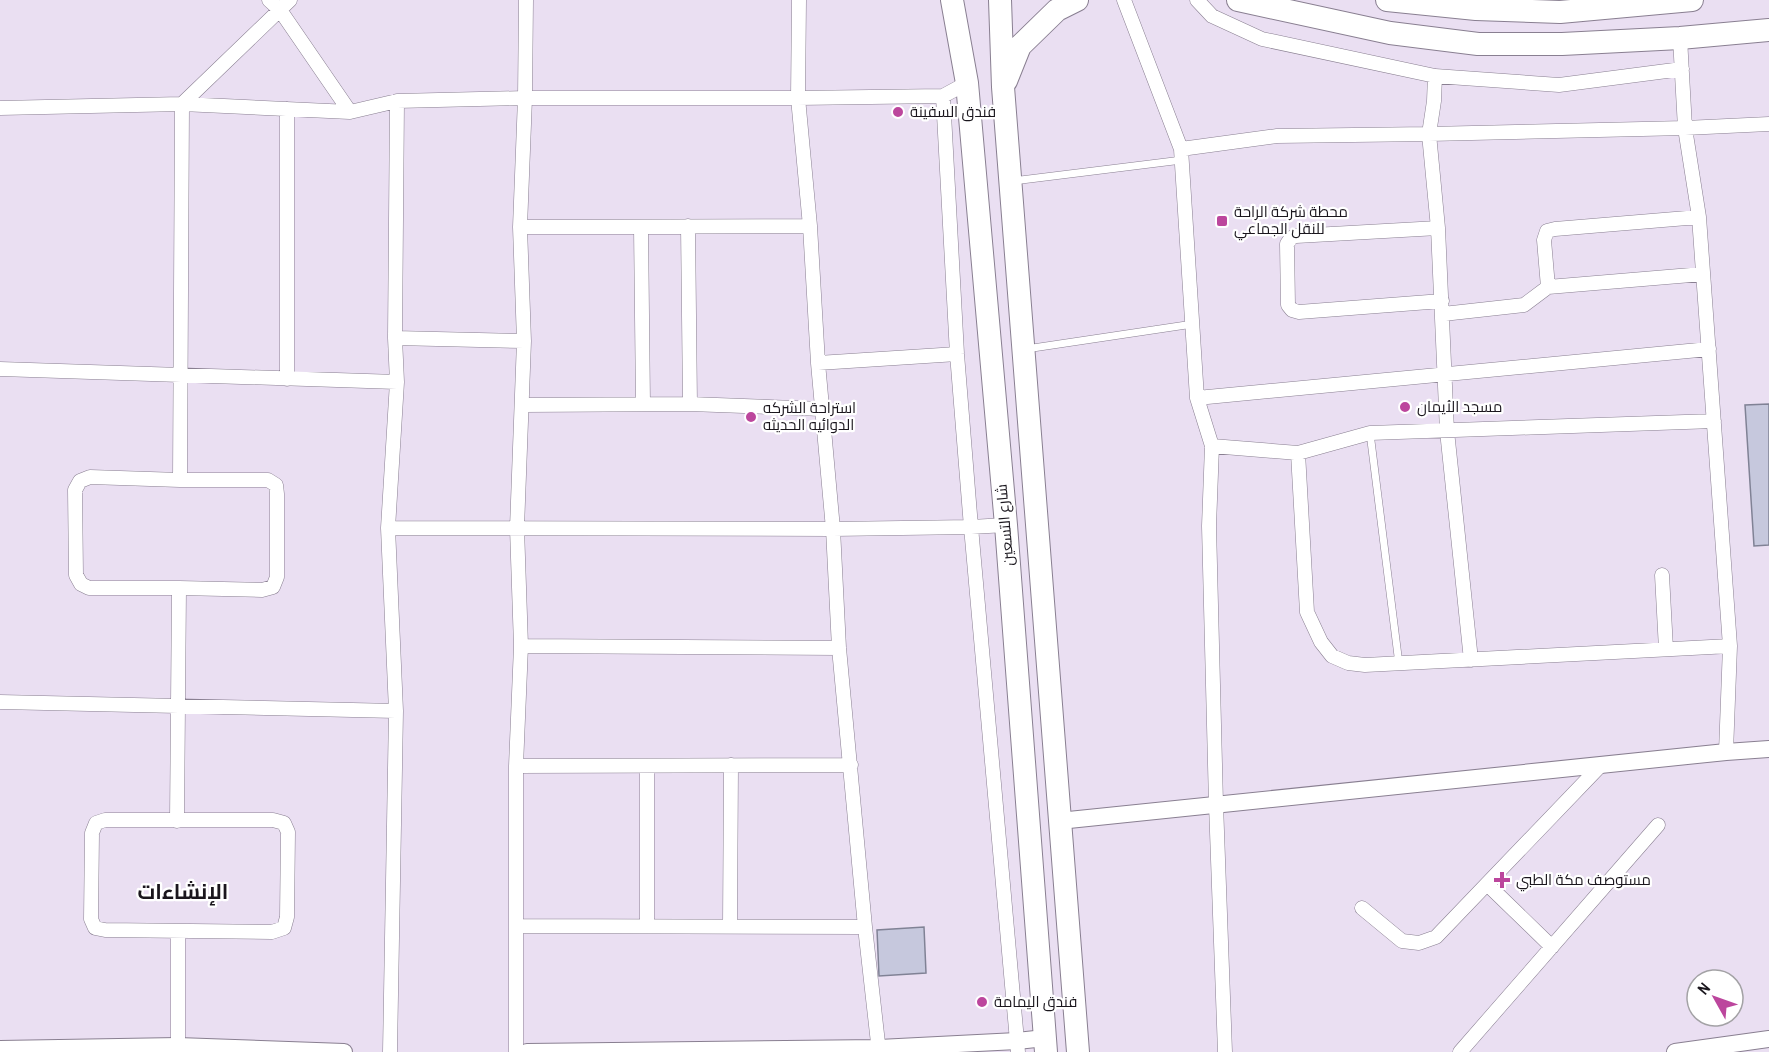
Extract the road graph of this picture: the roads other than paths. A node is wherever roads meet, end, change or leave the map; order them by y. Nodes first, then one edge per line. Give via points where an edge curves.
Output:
1 (269, 0) edge
2 (526, 0) edge
3 (799, 0) edge
4 (952, 0) edge
5 (1000, 0) edge
6 (1077, 0) edge
7 (1124, 0) edge
8 (1197, 0) edge
9 (1238, 0) edge
10 (1388, 0) edge
11 (1692, 0) edge
12 (1630, 3) edge
13 (285, 5) edge
14 (1559, 6) edge
15 (1769, 30) edge
16 (1680, 38) junction
17 (1682, 69) junction
18 (1434, 76) junction
19 (967, 83) junction
20 (1003, 87) junction
21 (943, 96) junction
22 (525, 98) junction
23 (798, 98) junction
24 (397, 101) junction
25 (182, 104) junction
26 (0, 108) edge
27 (287, 109) junction
28 (350, 112) junction
29 (1769, 124) edge
30 (1685, 128) junction
31 (1430, 134) junction
32 (1181, 155) junction
33 (1010, 181) junction
34 (1699, 217) junction
35 (641, 226) junction
36 (688, 226) junction
37 (810, 226) junction
38 (520, 227) junction
39 (1438, 228) junction
40 (1703, 274) junction
41 (1548, 287) junction
42 (1443, 308) junction
43 (1193, 324) junction
44 (395, 338) junction
45 (524, 341) junction
46 (1709, 349) junction
47 (1023, 350) junction
48 (957, 354) junction
49 (818, 363) junction
50 (0, 369) edge
51 (1445, 374) junction
52 (181, 375) junction
53 (287, 379) junction
54 (397, 382) junction
55 (1197, 398) junction
56 (644, 404) junction
57 (690, 404) junction
58 (523, 405) junction
59 (823, 409) junction
60 (1714, 421) junction
61 (1447, 432) junction
62 (1370, 433) junction
63 (1212, 446) junction
64 (1298, 453) junction
65 (180, 480) junction
66 (1006, 525) junction
67 (388, 528) junction
68 (517, 528) junction
69 (971, 528) junction
70 (833, 529) junction
71 (1662, 575) dead end
72 (179, 588) junction
73 (521, 646) junction
74 (1730, 646) junction
75 (839, 648) junction
76 (1666, 649) junction
77 (1472, 660) junction
78 (1399, 664) junction
79 (0, 702) edge
80 (178, 706) junction
81 (396, 711) junction
82 (1769, 749) edge
83 (1726, 752) junction
84 (1602, 764) junction
85 (731, 765) junction
86 (851, 765) junction
87 (516, 766) junction
88 (647, 766) junction
89 (1216, 804) junction
90 (1059, 820) junction
91 (177, 821) junction
92 (1658, 825) dead end
93 (1487, 884) junction
94 (1362, 908) dead end
95 (516, 926) junction
96 (647, 926) junction
97 (730, 926) junction
98 (865, 927) junction
99 (178, 931) junction
100 (1552, 946) junction
101 (1769, 1039) edge
102 (1077, 1042) edge
103 (1046, 1045) edge
104 (178, 1046) junction
105 (1017, 1047) edge
106 (0, 1048) edge
107 (879, 1050) edge
108 (344, 1052) edge
109 (390, 1052) edge
110 (516, 1052) edge
111 (527, 1052) edge
112 (1225, 1052) edge
113 (1460, 1052) edge
114 (1675, 1052) edge

1 - 13 street
2 - 22 street
3 - 23 street
4 - 19 highway, شارع التسعين
5 - 20 highway, شارع التسعين
6 - 20 highway via 1057,10 1020,46
7 - 32 street
8 - 18 street via 1212,16 1262,39
9 - 16 highway via 1390,33 1478,44
10 - 14 highway via 1476,9
11 - 12 highway
12 - 14 highway
13 - 25 street
13 - 28 street
15 - 16 highway
16 - 17 street
17 - 18 street via 1559,85
17 - 30 street
18 - 31 street
19 - 21 street
19 - 66 highway, شارع التسعين
20 - 33 highway, شارع التسعين
21 - 23 street
21 - 48 street
22 - 23 street
22 - 24 street
22 - 38 street
23 - 37 street
24 - 28 street
24 - 44 street
25 - 26 street
25 - 27 street
25 - 52 street
27 - 28 street
27 - 53 street
29 - 30 street
30 - 31 street
30 - 34 street
31 - 32 street via 1277,135
31 - 39 street
32 - 33 lane
32 - 43 street
33 - 47 highway, شارع التسعين
34 - 40 street
34 - 41 street via 1547,231 1544,240
35 - 36 street
35 - 38 street
35 - 56 street
36 - 37 street
36 - 57 street
37 - 49 street
38 - 45 street
39 - 42 street
39 - 42 street via 1290,238 1288,305 1299,312
40 - 41 street
40 - 46 street
41 - 42 street via 1524,305
42 - 51 street
43 - 47 lane
43 - 55 street
44 - 45 street
44 - 54 street
45 - 58 street
46 - 51 street
46 - 60 street
47 - 90 highway, شارع التسعين
48 - 49 street
48 - 69 street
49 - 59 street
50 - 52 street
51 - 55 street
51 - 61 street
52 - 53 street
52 - 65 street
53 - 54 street
54 - 67 street
55 - 63 street
56 - 57 street
56 - 58 street
57 - 59 street
58 - 68 street
59 - 70 street
60 - 61 street
60 - 74 street
61 - 62 street
61 - 77 street
62 - 64 street
62 - 78 lane
63 - 64 street
63 - 89 street via 1209,526
64 - 78 street via 1307,612 1321,642 1332,656 1348,663
65 - 72 street via 268,480 276,485 278,577 273,587 262,590
65 - 72 street via 90,477 75,490 76,575 81,584 89,588
66 - 69 street
66 - 103 highway, شارع التسعين
67 - 68 street
67 - 81 street
68 - 70 street
68 - 73 street
69 - 70 street
69 - 105 street
70 - 75 street
71 - 76 street
72 - 80 street
73 - 75 street
73 - 87 street
74 - 76 street
74 - 83 street
75 - 86 street
76 - 77 street
77 - 78 street
79 - 80 street
80 - 81 street
80 - 91 street
81 - 109 street
82 - 83 street
83 - 84 street
84 - 89 street
84 - 93 street
85 - 86 street
85 - 88 street
85 - 97 street
86 - 98 street
87 - 88 street
87 - 95 street
88 - 96 street
89 - 90 street
89 - 112 street
90 - 102 highway, شارع التسعين
91 - 99 street via 96,823 92,833 91,919 95,928 105,930
91 - 99 street via 273,820 284,824 288,832 284,928 272,932
92 - 100 street
93 - 94 street via 1436,937 1419,943 1402,940
93 - 100 street
95 - 96 street
95 - 110 street
96 - 97 street
97 - 98 street
98 - 107 street
99 - 104 street
100 - 113 street
101 - 114 street
102 - 103 highway
103 - 105 street
104 - 106 street
104 - 108 street
105 - 107 street
107 - 111 street

